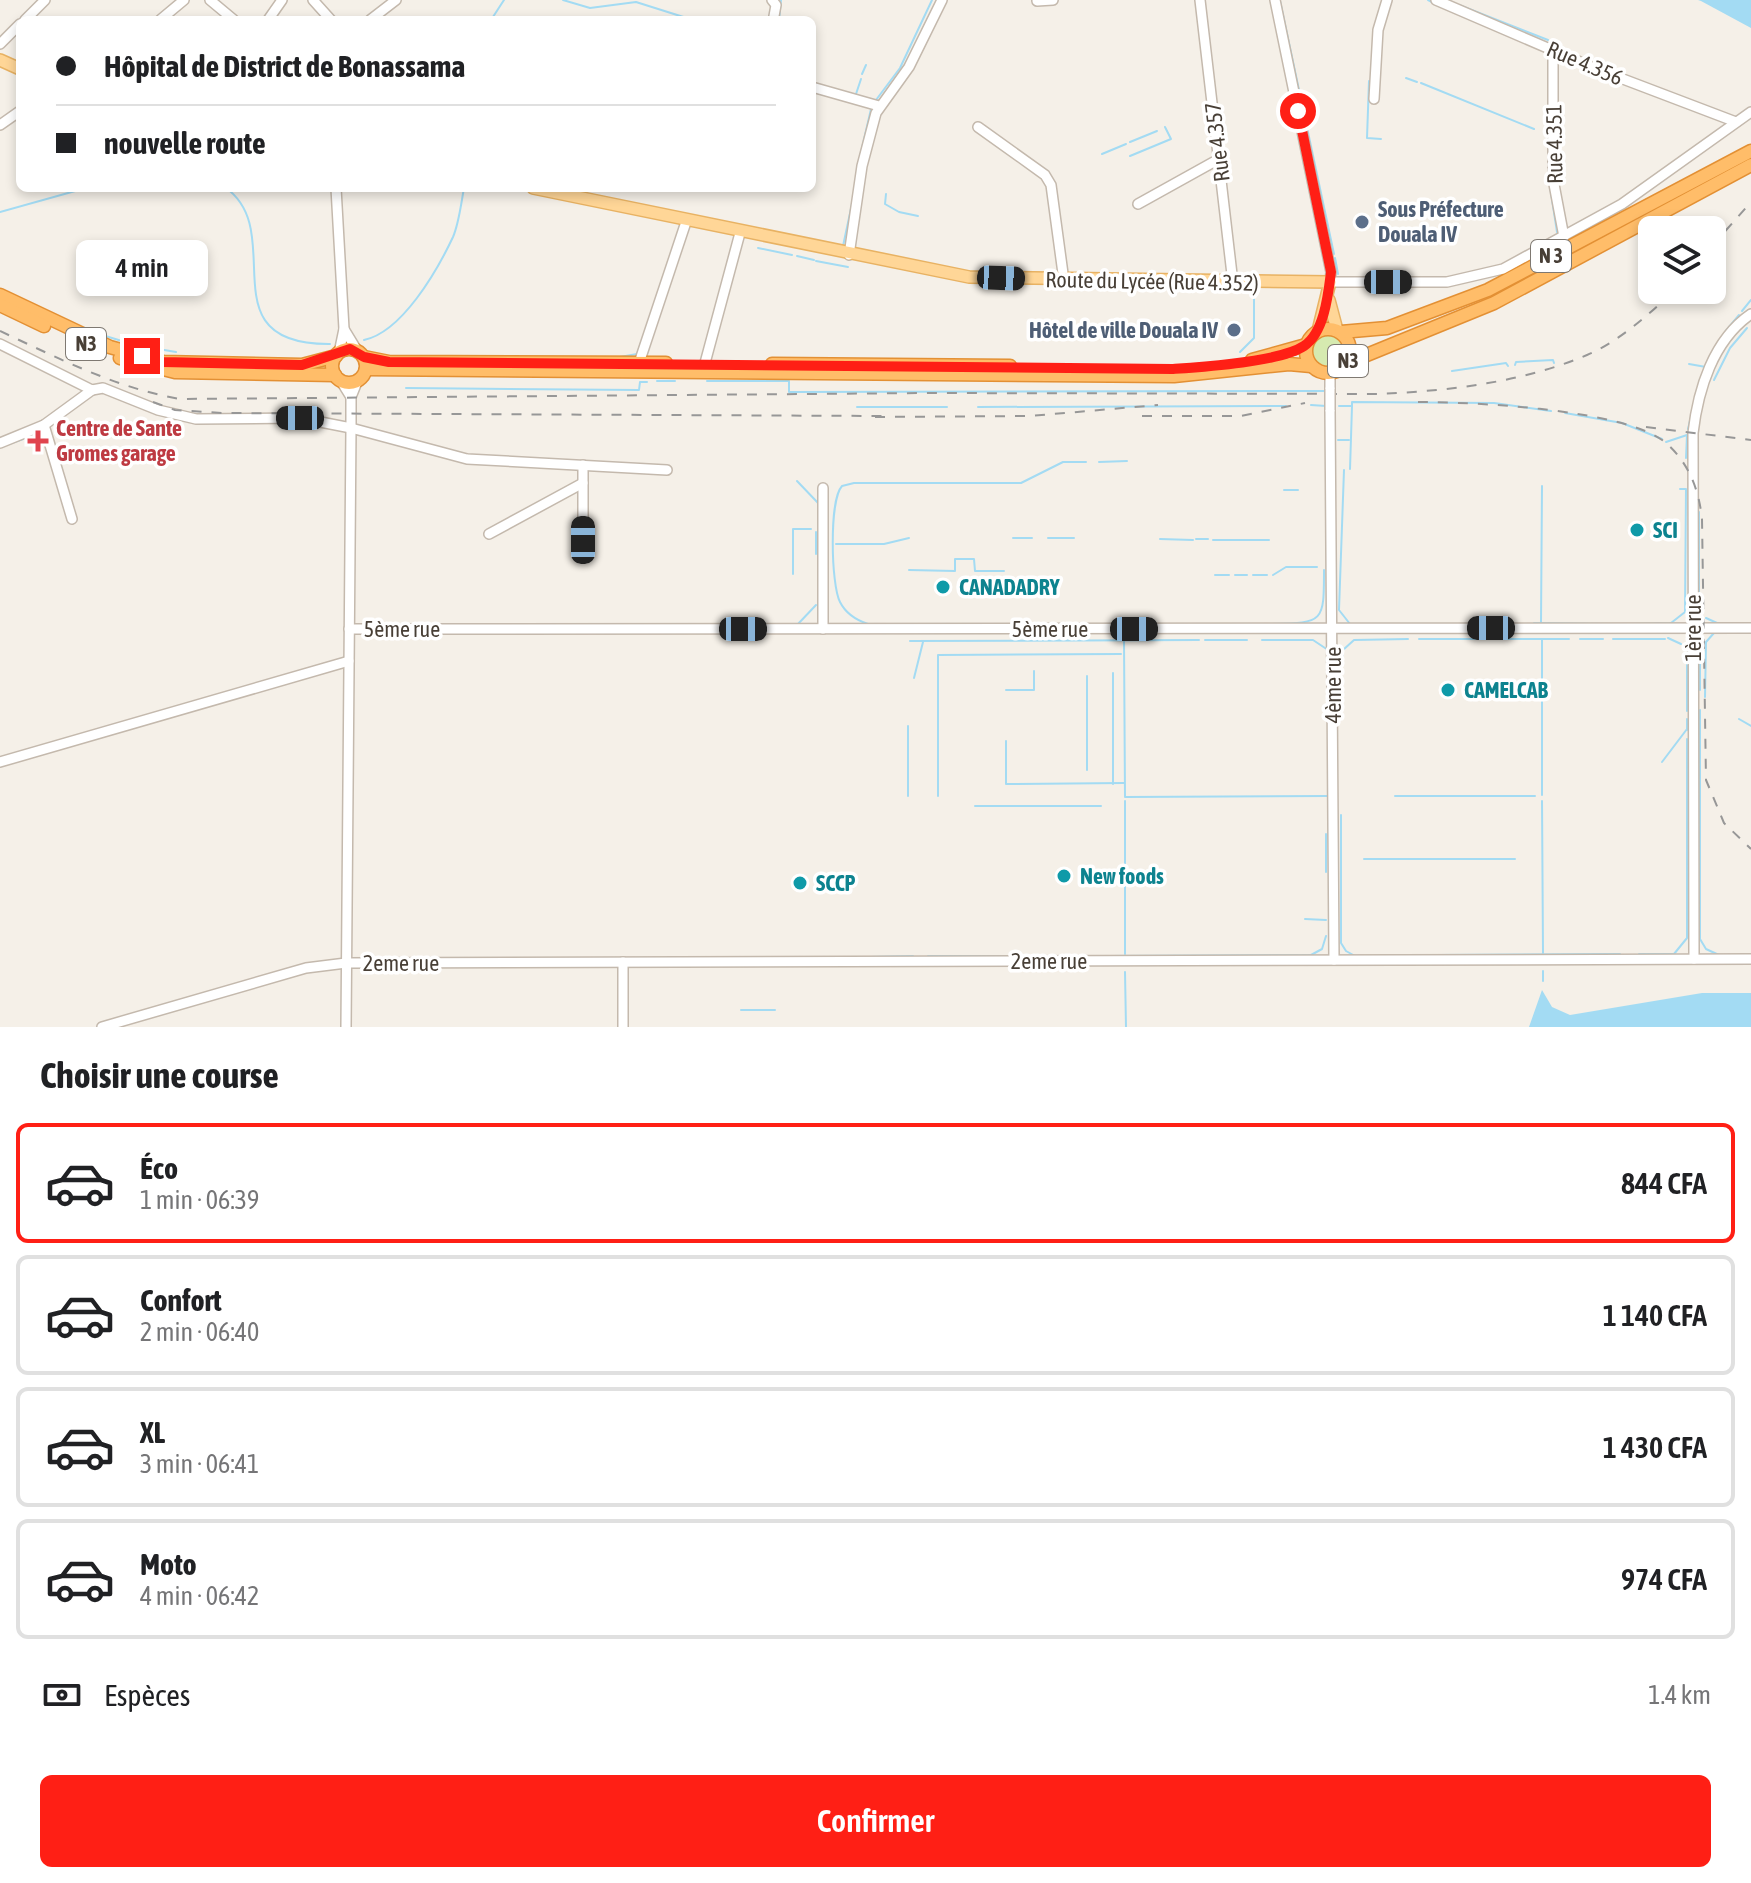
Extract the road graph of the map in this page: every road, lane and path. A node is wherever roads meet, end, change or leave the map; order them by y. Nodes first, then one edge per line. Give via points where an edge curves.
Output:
1 (45, 0) edge
2 (184, 0) edge
3 (210, 0) edge
4 (313, 0) edge
5 (396, 0) edge
6 (942, 0) edge
7 (1053, 0) edge
8 (1200, 0) edge
9 (1275, 0) edge
10 (1387, 0) edge
11 (1436, 0) edge
12 (774, 1) edge
13 (1037, 1) edge
14 (29, 16) edge
15 (165, 16) edge
16 (229, 16) edge
17 (327, 16) edge
18 (375, 16) edge
19 (774, 16) dead end
20 (1553, 50) junction
21 (816, 88) edge
22 (1374, 99) dead end
23 (879, 106) junction
24 (1751, 112) edge
25 (1736, 122) junction
26 (978, 127) dead end
27 (1751, 151) edge
28 (1219, 159) junction
29 (1751, 165) edge
30 (336, 192) edge
31 (551, 192) edge
32 (1138, 204) dead end
33 (686, 222) junction
34 (740, 233) junction
35 (1564, 237) junction
36 (849, 255) junction
37 (1064, 281) junction
38 (1330, 282) junction
39 (1233, 283) junction
40 (0, 295) edge
41 (1328, 296) junction
42 (0, 305) edge
43 (1751, 314) edge
44 (43, 321) junction
45 (344, 329) junction
46 (1318, 331) junction
47 (1339, 331) junction
48 (0, 344) edge
49 (1306, 345) junction
50 (337, 354) junction
51 (363, 359) junction
52 (639, 363) junction
53 (705, 363) junction
54 (1347, 363) junction
55 (1311, 366) junction
56 (734, 368) junction
57 (1330, 373) junction
58 (338, 378) junction
59 (357, 382) junction
60 (92, 390) junction
61 (351, 397) junction
62 (44, 425) junction
63 (351, 428) junction
64 (0, 443) edge
65 (583, 465) junction
66 (667, 470) dead end
67 (583, 483) junction
68 (823, 488) dead end
69 (72, 519) dead end
70 (489, 534) dead end
71 (583, 540) dead end
72 (1693, 628) junction
73 (1751, 628) edge
74 (349, 629) junction
75 (823, 629) junction
76 (1334, 629) junction
77 (349, 661) junction
78 (0, 762) edge
79 (1694, 959) junction
80 (1751, 959) edge
81 (1334, 960) junction
82 (623, 962) junction
83 (346, 963) junction
84 (102, 1027) edge
85 (346, 1027) edge
86 (623, 1027) edge

1 - 14 street
2 - 15 street
3 - 16 street
4 - 17 street
5 - 18 street
6 - 23 street via 909,67
7 - 13 street
8 - 28 street, Rue 4.357
9 - 38 street
10 - 22 street via 1378,30
11 - 20 street, Rue 4.356
12 - 19 street
20 - 25 street, Rue 4.356
20 - 35 street, Rue 4.351 via 1553,179
21 - 23 street
23 - 36 street via 862,166
24 - 25 street, Route du Lycée (Rue 4.352)
25 - 35 street, Route du Lycée (Rue 4.352) via 1622,204
26 - 37 street via 1045,175 1051,185
27 - 47 highway, N 3 via 1488,290 1387,328
28 - 32 street
28 - 39 street, Rue 4.357
29 - 54 highway, N3 via 1494,303
30 - 45 street
31 - 33 main road, Route du Lycée (Rue 4.352)
33 - 34 main road, Route du Lycée (Rue 4.352)
33 - 52 street
34 - 36 main road, Route du Lycée (Rue 4.352)
34 - 53 street
35 - 38 street, Route du Lycée (Rue 4.352) via 1475,278
36 - 37 main road, Route du Lycée (Rue 4.352) via 969,277
37 - 39 main road, Route du Lycée (Rue 4.352)
38 - 39 main road, Route du Lycée (Rue 4.352)
38 - 41 main road
40 - 44 highway, N3
41 - 46 main road
41 - 47 main road
42 - 44 highway, N3
43 - 72 street, 1ère rue via 1712,361 1696,409
44 - 50 highway, N3 via 163,362 302,365
44 - 58 highway, N3 via 106,353 175,372
45 - 50 street
45 - 51 street
46 - 47 highway, N3
46 - 49 highway, N3
47 - 54 highway, N3 via 1350,346
48 - 60 street
49 - 55 highway, N3
49 - 56 highway via 1257,359 1173,369
50 - 51 highway
50 - 58 highway via 332,368
51 - 52 highway
51 - 56 highway, N3
51 - 59 highway
52 - 53 highway
53 - 56 highway
54 - 57 highway, N3
55 - 56 highway, N3 via 1174,376
55 - 57 highway, N3
57 - 76 street, 4ème rue, bridge
58 - 59 highway
58 - 61 street
59 - 61 street
60 - 62 street
60 - 63 street via 103,388 196,419 300,418
61 - 63 street
62 - 64 street
62 - 69 street
63 - 65 street via 467,459
63 - 74 street
65 - 66 street
65 - 67 street
67 - 70 street
67 - 71 street
68 - 75 street
72 - 73 street, 5ème rue
72 - 76 street, 5ème rue
72 - 79 street, 1ère rue
74 - 75 street, 5ème rue
74 - 77 street
75 - 76 street, 5ème rue
76 - 81 street, 4ème rue
77 - 78 street
77 - 83 street
79 - 80 street, 2eme rue
79 - 81 street, 2eme rue
81 - 82 street, 2eme rue
82 - 83 street, 2eme rue
82 - 86 street
83 - 84 street, 2eme rue via 306,968
83 - 85 street

